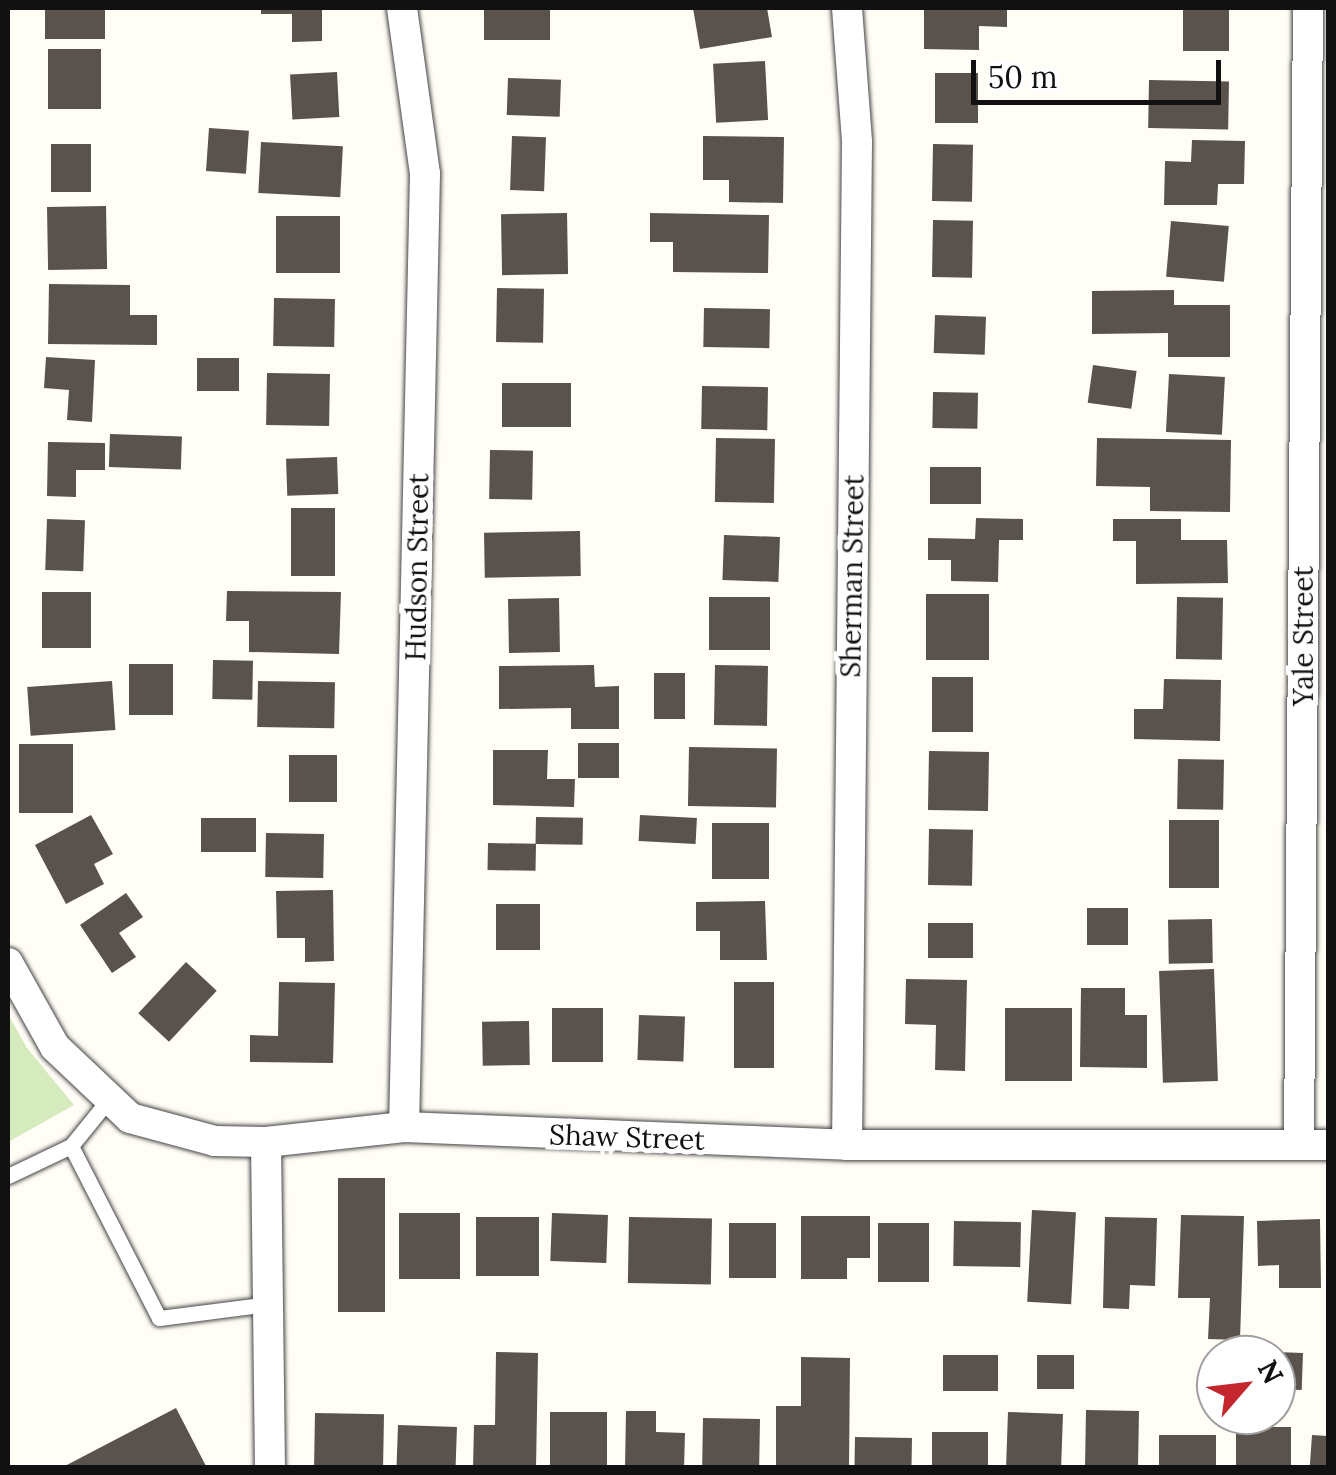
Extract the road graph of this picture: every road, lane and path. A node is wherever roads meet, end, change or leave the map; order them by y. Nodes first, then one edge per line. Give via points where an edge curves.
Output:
1 (402, 8) edge
2 (847, 8) edge
3 (1308, 8) edge
4 (8, 963) edge
5 (109, 1098) junction
6 (404, 1128) junction
7 (266, 1142) junction
8 (1314, 1145) edge
9 (70, 1146) junction
10 (847, 1146) junction
11 (8, 1176) edge
12 (268, 1304) junction
13 (270, 1468) edge

1 - 6 street, Hudson Street via 425,174
2 - 10 street, Sherman Street via 856,142
3 - 8 street, Yale Street
4 - 5 street, Shaw Street via 54,1048
5 - 7 street, Shaw Street via 130,1118 215,1140
5 - 9 lane
6 - 7 street, Shaw Street
6 - 10 street, Shaw Street
7 - 12 street
8 - 10 street, Shaw Street
9 - 11 lane
9 - 12 lane via 159,1318
12 - 13 street

